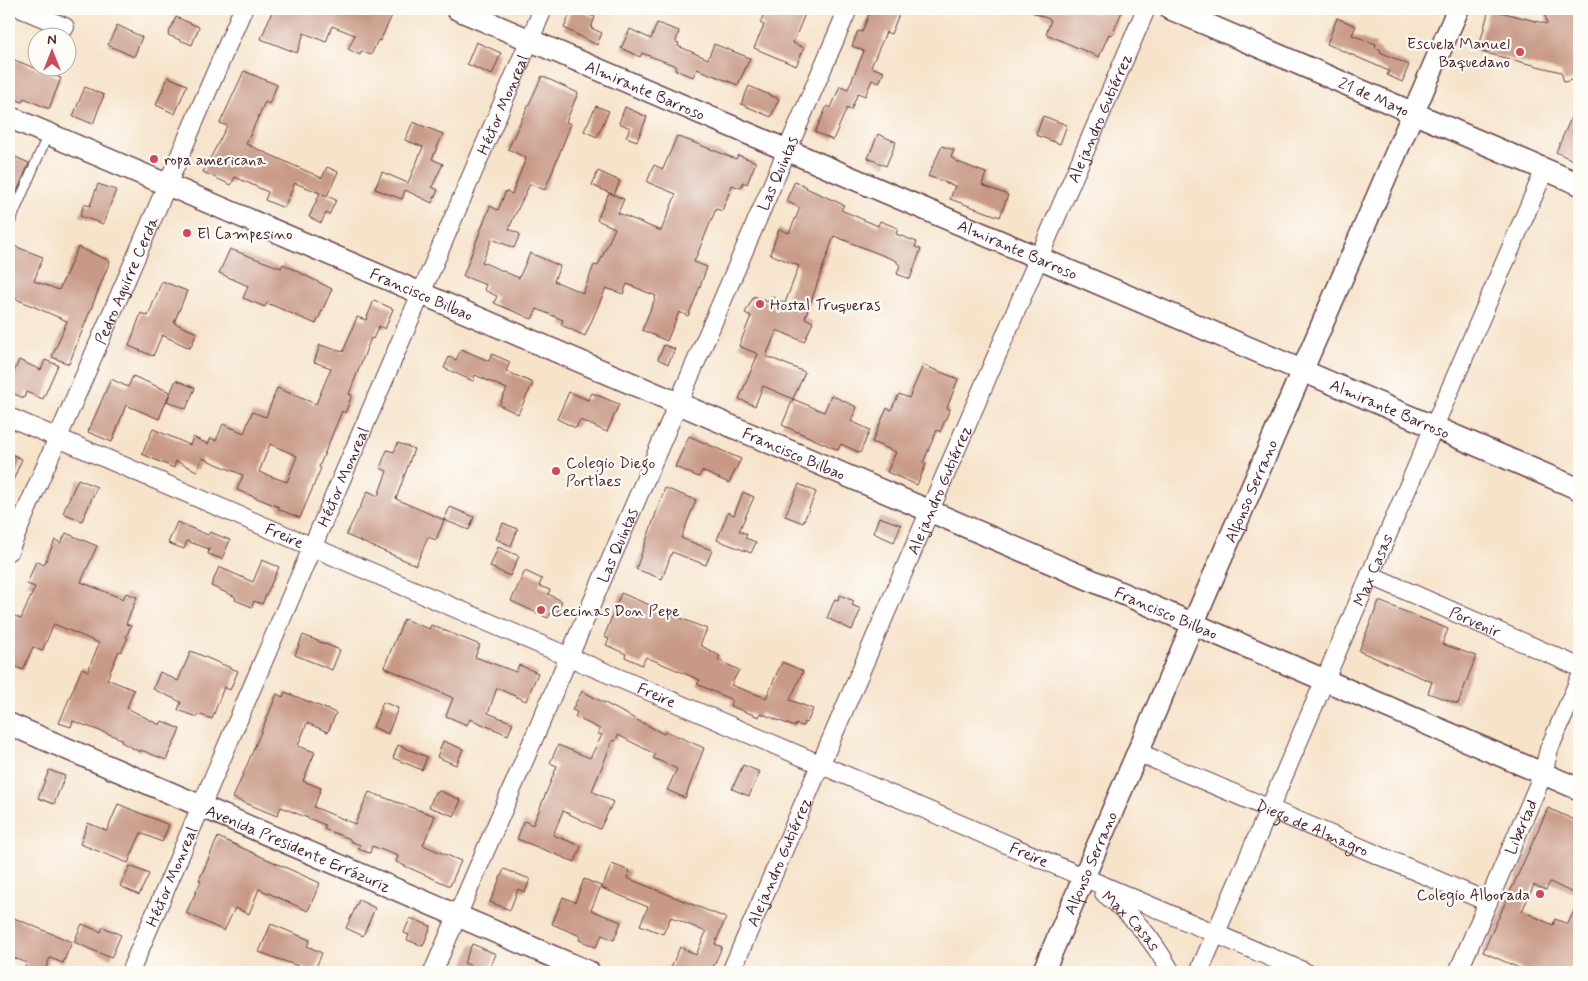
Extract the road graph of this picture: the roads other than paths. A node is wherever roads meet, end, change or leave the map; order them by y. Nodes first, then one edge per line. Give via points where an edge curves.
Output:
1 (22, 9) edge
2 (243, 9) edge
3 (457, 9) edge
4 (542, 9) edge
5 (848, 9) edge
6 (1146, 9) edge
7 (1171, 9) edge
8 (1458, 9) edge
9 (65, 27) dead end
10 (529, 40) junction
11 (1413, 112) junction
12 (9, 117) edge
13 (48, 134) junction
14 (788, 150) junction
15 (1545, 169) junction
16 (1579, 184) edge
17 (167, 185) junction
18 (9, 225) edge
19 (1039, 258) junction
20 (420, 293) junction
21 (1302, 370) junction
22 (678, 404) junction
23 (9, 417) edge
24 (1434, 426) junction
25 (58, 438) junction
26 (1579, 489) edge
27 (930, 511) junction
28 (311, 547) junction
29 (9, 551) edge
30 (1370, 575) junction
31 (1193, 624) junction
32 (569, 657) junction
33 (1579, 667) edge
34 (1325, 680) junction
35 (1579, 680) edge
36 (9, 724) edge
37 (1137, 752) junction
38 (820, 765) junction
39 (1543, 774) junction
40 (1579, 789) edge
41 (200, 806) junction
42 (1269, 809) junction
43 (1084, 878) junction
44 (1488, 902) junction
45 (458, 916) junction
46 (1215, 934) junction
47 (130, 972) edge
48 (433, 972) edge
49 (589, 972) edge
50 (731, 972) edge
51 (1043, 972) edge
52 (1171, 972) edge
53 (1199, 972) edge
54 (1305, 972) edge
55 (1458, 972) edge

1 - 9 street
2 - 17 street, Pedro Aguirre Cerda
3 - 10 street, Almirante Barroso
4 - 10 street, Héctor Monreal
5 - 14 street, Las Quintas
6 - 19 street, Alejandro Gutiérrez
7 - 11 street, 21 de Mayo
8 - 11 street, Alfonso Serrano
10 - 14 street, Almirante Barroso
10 - 20 street, Héctor Monreal
11 - 15 street, 21 de Mayo
11 - 21 street, Alfonso Serrano
12 - 13 street, Francisco Bilbao
13 - 17 street, Francisco Bilbao
13 - 18 lane
14 - 19 street, Almirante Barroso
14 - 22 street, Las Quintas
15 - 16 street, 21 de Mayo
15 - 24 street, Max Casas
17 - 20 street, Francisco Bilbao
17 - 25 street, Pedro Aguirre Cerda
19 - 21 street, Almirante Barroso
19 - 27 street, Alejandro Gutiérrez
20 - 22 street, Francisco Bilbao
20 - 28 street, Héctor Monreal
21 - 24 street, Almirante Barroso
21 - 31 street, Alfonso Serrano
22 - 27 street, Francisco Bilbao
22 - 32 street, Las Quintas
23 - 25 street, Freire
24 - 26 street, Almirante Barroso
24 - 30 street, Max Casas
25 - 28 street, Freire
25 - 29 street, Pedro Aguirre Cerda
27 - 31 street, Francisco Bilbao
27 - 38 street, Alejandro Gutiérrez
28 - 32 street, Freire
28 - 41 street, Héctor Monreal
30 - 33 street, Porvenir
30 - 34 street, Max Casas
31 - 34 street, Francisco Bilbao
31 - 37 street, Alfonso Serrano
32 - 38 street, Freire
32 - 45 street, Las Quintas
34 - 39 street, Francisco Bilbao
34 - 42 street, Max Casas
35 - 39 street, Libertad via 1549,749
36 - 41 street, Avenida Presidente Errázuriz
37 - 42 street, Diego de Almagro
37 - 43 street, Alfonso Serrano
38 - 43 street, Freire
38 - 50 street, Alejandro Gutiérrez
39 - 40 street, Francisco Bilbao
39 - 44 street, Libertad
41 - 45 street, Avenida Presidente Errázuriz
41 - 47 street, Héctor Monreal
42 - 44 street, Diego de Almagro
42 - 46 street, Max Casas
43 - 46 street, Freire
43 - 51 street, Alfonso Serrano
43 - 52 street, Max Casas via 1130,914
44 - 55 street, Libertad
45 - 48 street, Las Quintas
45 - 49 street, Avenida Presidente Errázuriz
46 - 53 street, Max Casas
46 - 54 street, Freire

